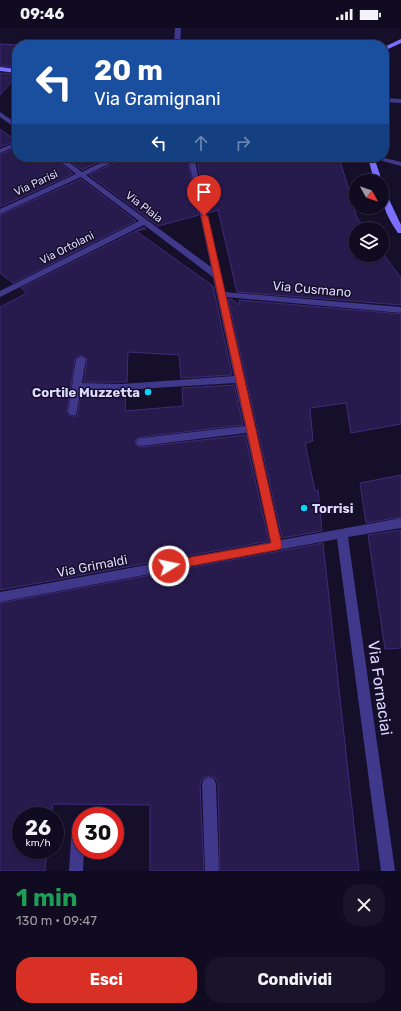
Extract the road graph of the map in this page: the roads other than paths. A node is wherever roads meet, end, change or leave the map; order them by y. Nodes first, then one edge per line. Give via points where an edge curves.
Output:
1 (178, 28) edge
2 (177, 40) edge
3 (401, 41) edge
4 (389, 47) edge
5 (0, 69) edge
6 (12, 70) edge
7 (389, 100) edge
8 (401, 101) edge
9 (0, 114) edge
10 (12, 123) edge
11 (12, 146) edge
12 (0, 151) edge
13 (389, 161) edge
14 (65, 162) edge
15 (108, 162) edge
16 (192, 162) edge
17 (372, 162) edge
18 (401, 164) edge
19 (82, 174) junction
20 (376, 174) edge
21 (389, 209) edge
22 (0, 212) edge
23 (145, 221) junction
24 (401, 231) edge
25 (217, 276) junction
26 (0, 294) edge
27 (221, 294) junction
28 (401, 310) edge
29 (81, 359) dead end
30 (239, 379) junction
31 (77, 386) junction
32 (73, 412) dead end
33 (250, 429) junction
34 (141, 442) dead end
35 (401, 523) edge
36 (342, 534) junction
37 (277, 546) junction
38 (0, 597) edge
39 (209, 784) dead end
40 (77, 859) edge
41 (76, 871) edge
42 (212, 871) edge
43 (388, 871) edge

1 - 2 street
3 - 4 main road
5 - 6 main road
7 - 8 street
9 - 10 street
11 - 12 street
13 - 18 street
14 - 19 street, Via Plaia
15 - 19 street, Via Parisi
16 - 25 street
17 - 20 main road
19 - 22 street, Via Parisi
19 - 23 street, Via Plaia
21 - 24 main road
23 - 25 street, Via Plaia
23 - 26 street, Via Ortolani
25 - 27 street
27 - 28 street, Via Cusmano
27 - 30 street
29 - 31 street
30 - 31 street via 122,388
30 - 33 street
31 - 32 street
33 - 34 street
33 - 37 street
35 - 36 street, Via Grimaldi
36 - 37 street, Via Grimaldi
36 - 43 street, Via Fornaciai
37 - 38 street, Via Grimaldi
39 - 42 street
40 - 41 street

